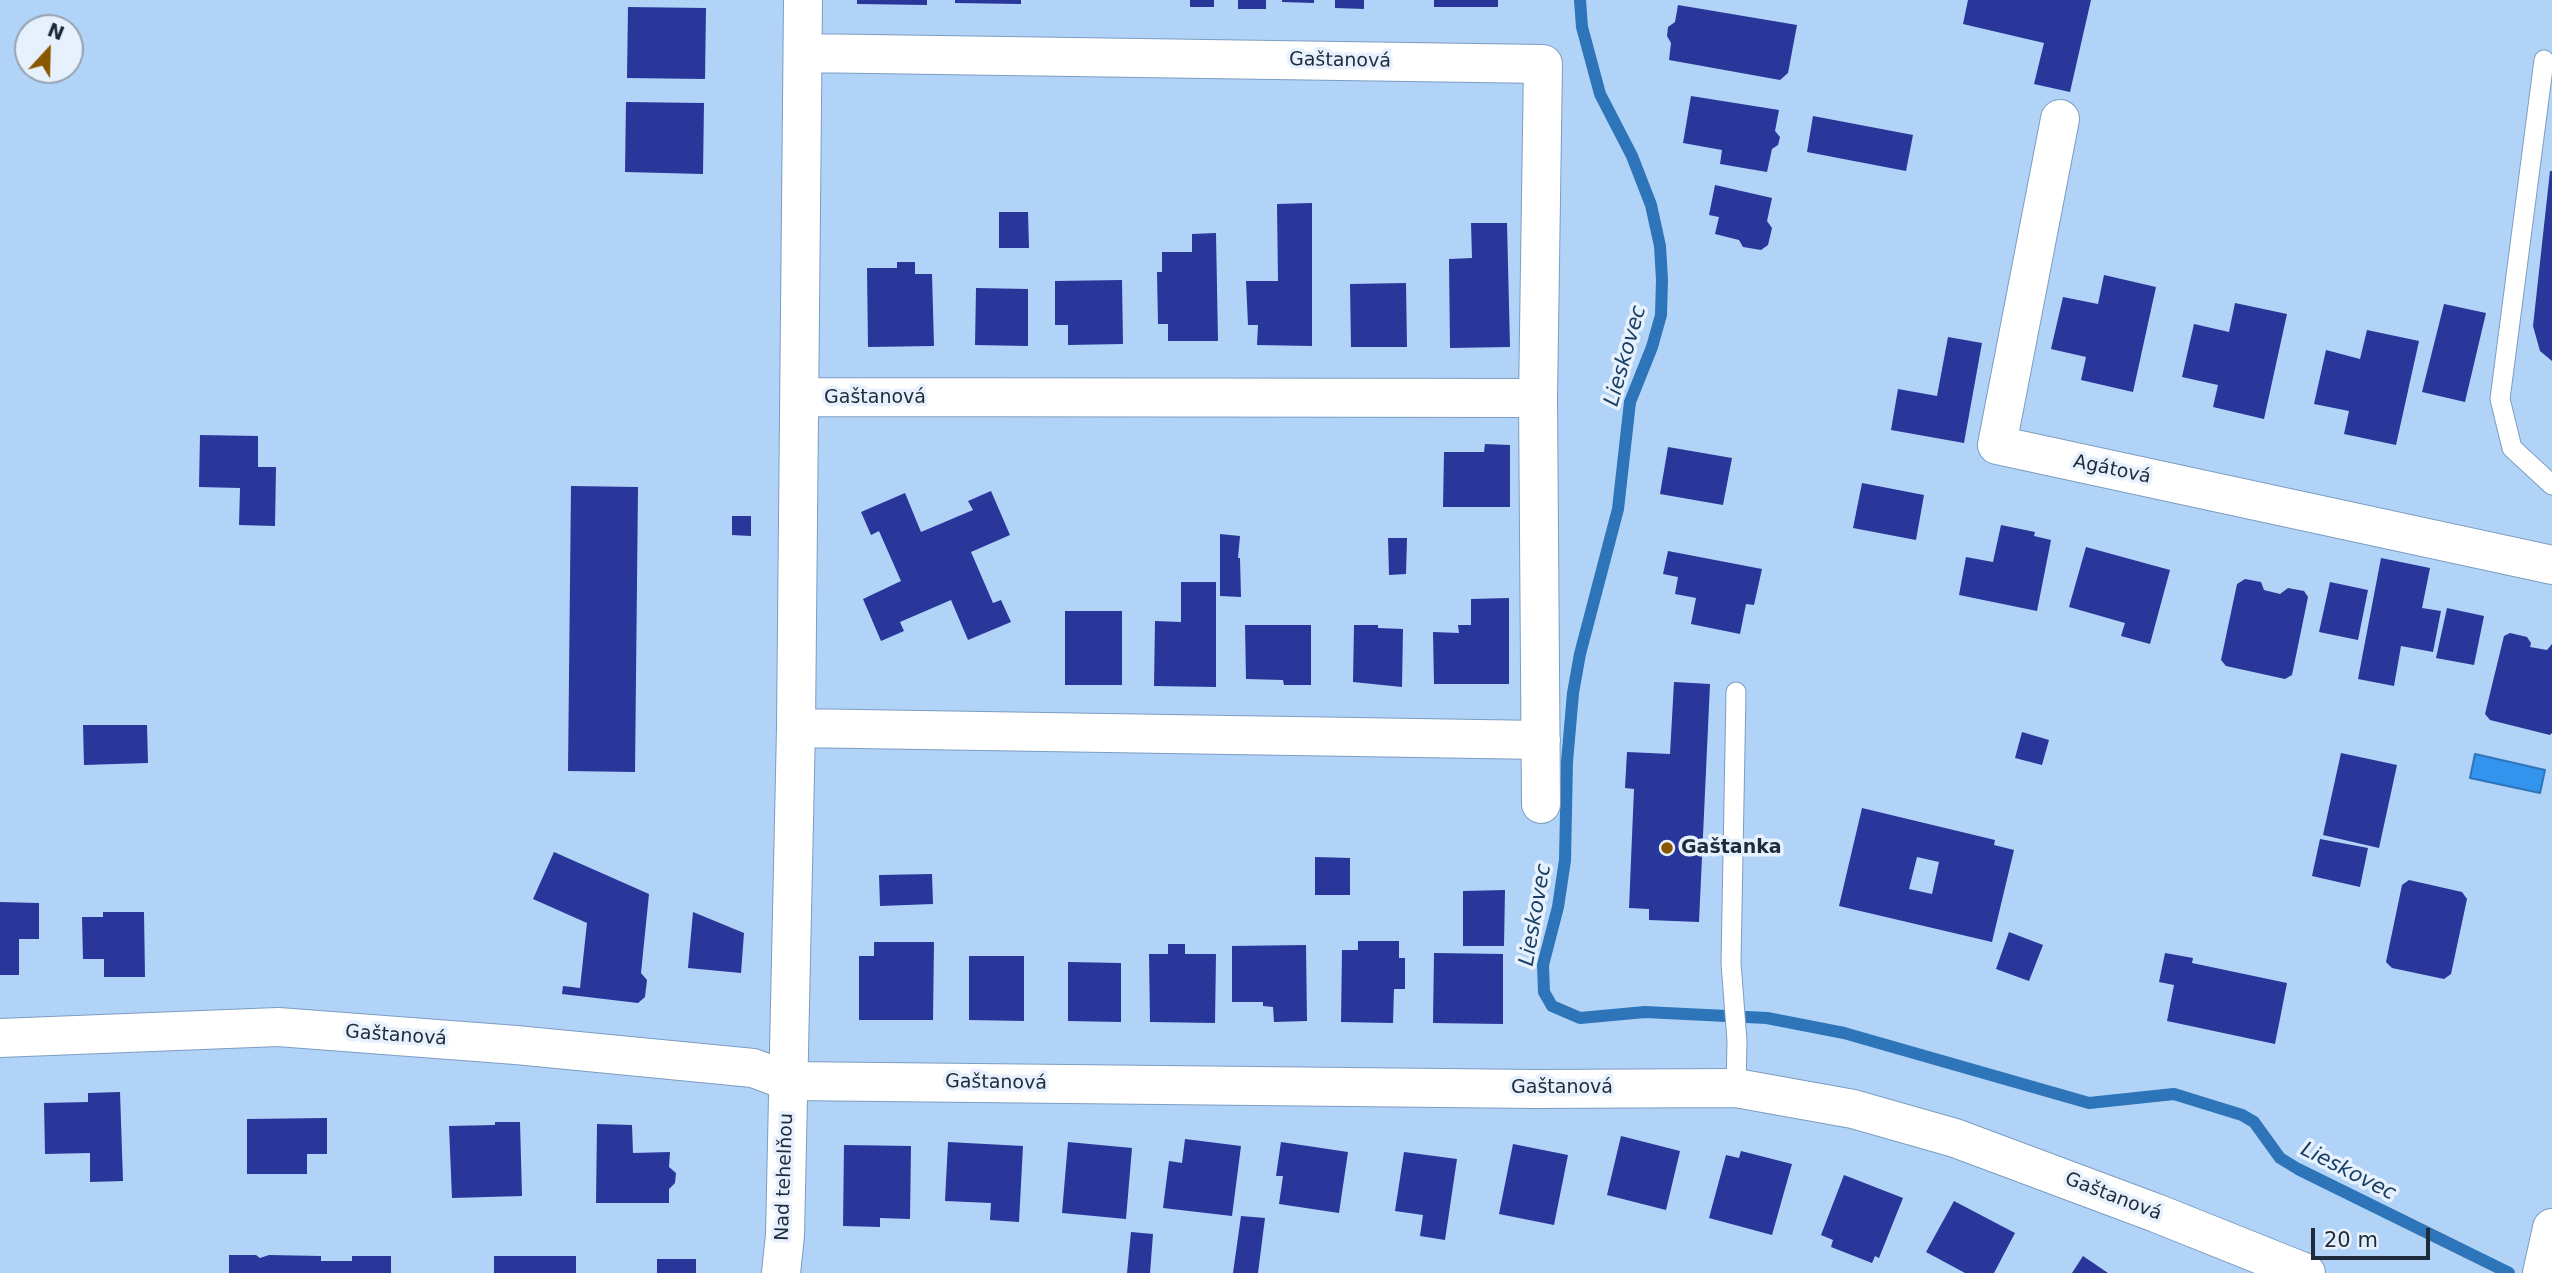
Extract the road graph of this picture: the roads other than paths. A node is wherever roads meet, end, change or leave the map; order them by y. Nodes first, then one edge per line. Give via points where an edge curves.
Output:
1 (803, 0) edge
2 (803, 53) junction
3 (2543, 60) dead end
4 (2060, 119) dead end
5 (799, 397) junction
6 (1538, 398) junction
7 (2552, 485) edge
8 (2552, 565) edge
9 (1736, 692) dead end
10 (796, 728) junction
11 (1541, 740) junction
12 (1541, 803) dead end
13 (0, 1038) edge
14 (788, 1081) junction
15 (1736, 1088) junction
16 (2552, 1228) edge
17 (781, 1273) edge
18 (2306, 1273) edge
19 (2542, 1273) edge

1 - 2 street, Gaštanová
2 - 5 street, Gaštanová
2 - 6 street, Gaštanová via 1543,64
3 - 7 lane via 2500,399 2512,448
4 - 8 street, Agátová via 1997,445
5 - 6 street, Gaštanová
5 - 10 street, Gaštanová
6 - 11 street, Gaštanová
9 - 15 lane via 1731,963
10 - 11 street
10 - 14 street, Gaštanová
11 - 12 street, Gaštanová
13 - 14 street, Gaštanová via 278,1027 753,1068
14 - 15 street, Gaštanová
14 - 17 street, Nad tehelňou
15 - 18 street, Gaštanová via 1853,1109 1955,1138
16 - 19 street

